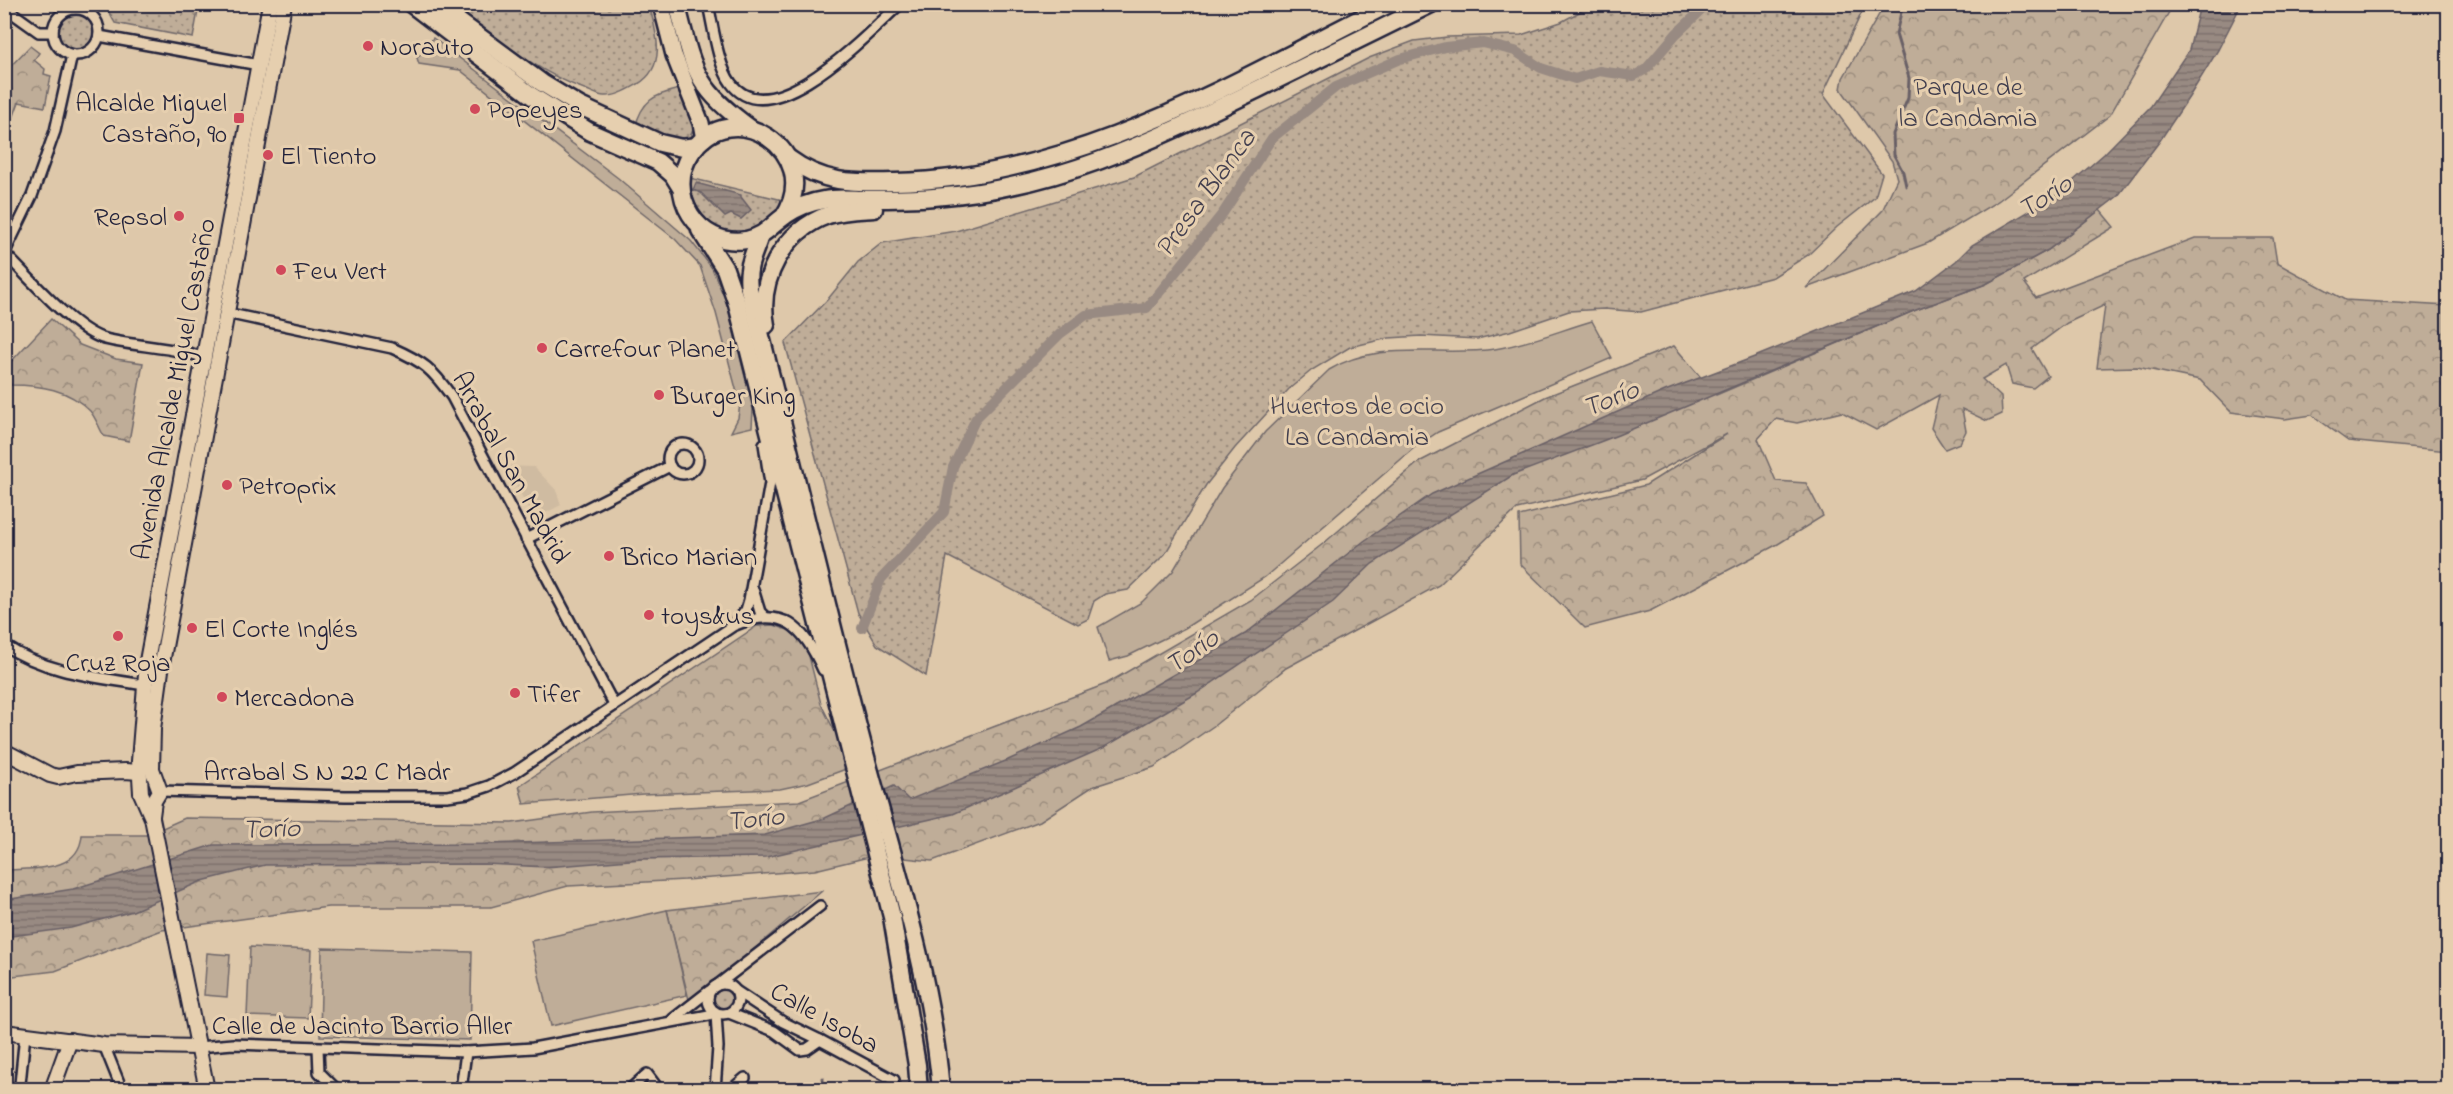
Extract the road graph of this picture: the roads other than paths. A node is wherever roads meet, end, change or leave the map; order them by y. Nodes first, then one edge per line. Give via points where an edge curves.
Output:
1 (270, 4) edge
2 (284, 4) edge
3 (411, 4) edge
4 (435, 4) edge
5 (661, 4) edge
6 (677, 4) edge
7 (708, 4) edge
8 (900, 4) edge
9 (1389, 4) edge
10 (1431, 4) edge
11 (81, 7) edge
12 (4, 8) edge
13 (52, 32) junction
14 (99, 36) junction
15 (72, 55) junction
16 (259, 65) junction
17 (752, 129) junction
18 (700, 142) junction
19 (788, 158) junction
20 (681, 188) junction
21 (973, 194) junction
22 (784, 216) junction
23 (697, 224) junction
24 (760, 236) junction
25 (5, 254) edge
26 (216, 293) junction
27 (226, 314) junction
28 (208, 334) junction
29 (204, 357) junction
30 (767, 364) junction
31 (213, 382) junction
32 (766, 415) junction
33 (670, 466) dead end
34 (526, 539) junction
35 (752, 586) junction
36 (764, 616) junction
37 (733, 626) junction
38 (4, 645) edge
39 (144, 685) junction
40 (836, 700) junction
41 (614, 705) junction
42 (856, 746) junction
43 (4, 751) edge
44 (149, 787) junction
45 (820, 906) dead end
46 (739, 967) junction
47 (714, 988) junction
48 (734, 989) junction
49 (715, 1012) junction
50 (729, 1013) junction
51 (668, 1022) junction
52 (4, 1032) edge
53 (25, 1034) junction
54 (70, 1040) junction
55 (820, 1040) junction
56 (104, 1045) junction
57 (198, 1047) junction
58 (318, 1048) junction
59 (466, 1052) junction
60 (746, 1078) dead end
61 (894, 1080) dead end
62 (20, 1083) dead end
63 (52, 1089) edge
64 (122, 1089) edge
65 (207, 1089) edge
66 (337, 1089) edge
67 (461, 1089) edge
68 (629, 1089) edge
69 (659, 1089) edge
70 (715, 1089) edge
71 (731, 1089) edge
72 (919, 1089) edge
73 (941, 1089) edge

1 - 16 main road, Avenida Alcalde Miguel Castaño
2 - 27 main road, Avenida Alcalde Miguel Castaño
3 - 20 highway via 532,96 590,132 658,162
4 - 18 highway via 542,83 591,112 660,143 682,148
5 - 18 main road via 674,55 701,123
6 - 17 main road via 696,72 725,110
7 - 8 street via 728,78 741,93 756,98 779,95 815,79
9 - 19 highway via 1106,140 1025,165 941,180 867,183 829,179
10 - 21 highway via 1137,147 1084,168
11 - 13 street via 61,14
11 - 14 street via 95,19
12 - 13 street via 39,32
13 - 15 street via 56,45
14 - 15 street via 89,51
14 - 16 street
15 - 25 street via 55,131 32,196
16 - 26 main road, Avenida Alcalde Miguel Castaño
17 - 18 highway via 734,127
17 - 19 highway via 774,140
18 - 20 highway via 682,171
19 - 22 highway via 794,183
20 - 23 highway via 685,206
21 - 22 highway via 833,198
21 - 30 highway via 935,208 842,211 804,228 778,255 767,282
22 - 24 highway
23 - 24 highway via 723,239 739,241
23 - 32 highway via 731,283
24 - 30 highway via 747,274
25 - 29 street via 67,313 102,338
26 - 27 street
26 - 28 main road, Avenida Alcalde Miguel Castaño
27 - 28 street
27 - 31 main road, Avenida Alcalde Miguel Castaño
27 - 34 street, Arrabal San Madrid via 392,348 433,371 452,398
28 - 29 main road, Avenida Alcalde Miguel Castaño
29 - 31 street via 212,370
29 - 39 main road, Avenida Alcalde Miguel Castaño
30 - 42 highway
31 - 44 main road, Avenida Alcalde Miguel Castaño via 160,673
32 - 35 street, Arrabal S N 22 C Madr via 763,434 770,483
32 - 40 highway
33 - 34 street
34 - 41 street, Arrabal San Madrid
35 - 36 street
35 - 37 street, Arrabal S N 22 C Madr via 746,610
36 - 37 street, Arrabal S N 22 C Madr
36 - 40 street via 783,621 805,635
37 - 41 street, Arrabal S N 22 C Madr
38 - 39 street via 65,672
39 - 44 main road, Avenida Alcalde Miguel Castaño via 139,745
40 - 42 highway
41 - 44 street, Arrabal S N 22 C Madr via 514,772 468,793 345,796
42 - 72 highway via 892,917
42 - 73 highway via 909,915
43 - 44 main road via 58,777 89,772
44 - 57 main road, Avenida Alcalde Miguel Castaño via 153,825
45 - 46 street, Calle de Jacinto Barrio Aller
46 - 47 street, Calle de Jacinto Barrio Aller
46 - 48 street
47 - 48 street via 723,984
47 - 49 street via 709,1004
47 - 51 street, Calle de Jacinto Barrio Aller
48 - 50 street via 738,1002
48 - 55 street, Calle Isoba via 783,1022
49 - 50 street
49 - 51 street, Calle de Jacinto Barrio Aller
49 - 70 street
50 - 55 street via 767,1028 802,1051
51 - 59 street, Calle de Jacinto Barrio Aller via 533,1048
52 - 53 main road
53 - 54 main road
53 - 62 street
54 - 56 main road
54 - 63 main road
55 - 61 street, Calle Isoba
56 - 57 main road
56 - 64 street
57 - 58 street, Calle de Jacinto Barrio Aller via 233,1044
57 - 65 main road, Avenida Alcalde Miguel Castaño
58 - 59 street, Calle de Jacinto Barrio Aller
58 - 66 street via 319,1072
59 - 67 street
60 - 71 street
68 - 69 street via 647,1074

